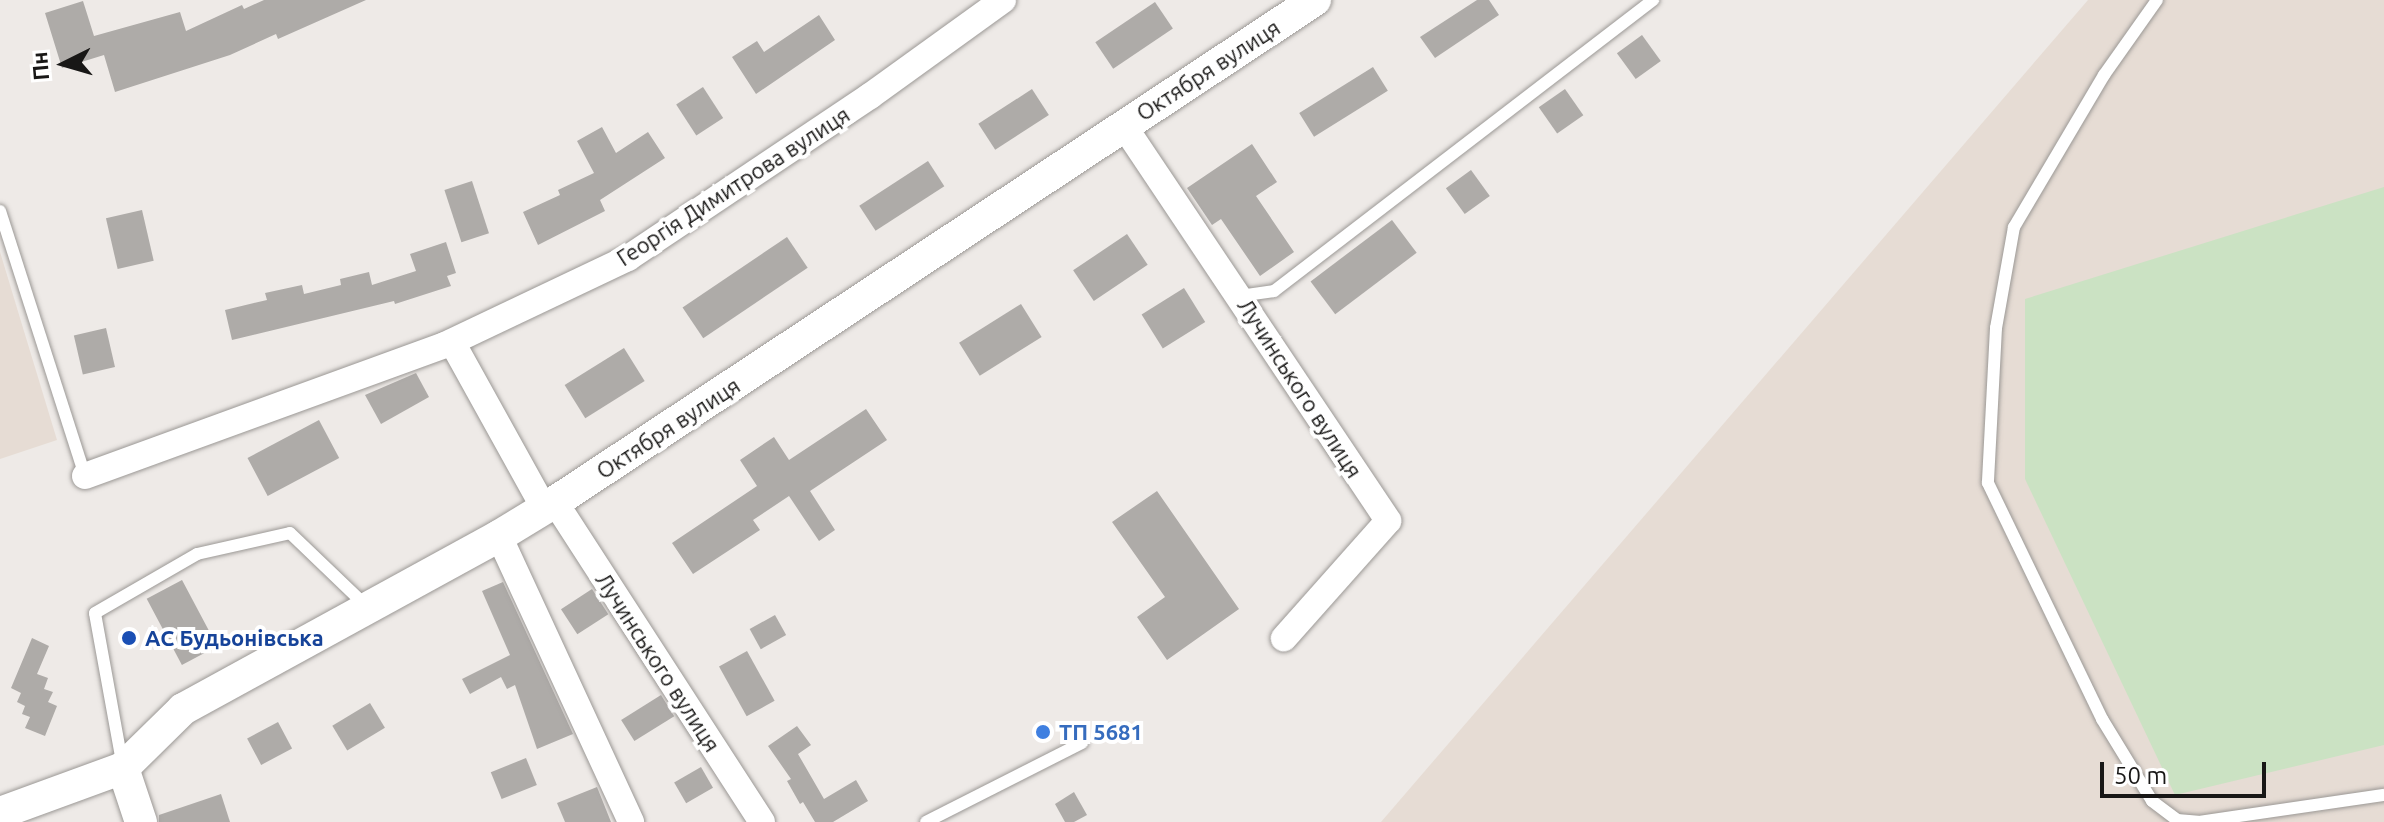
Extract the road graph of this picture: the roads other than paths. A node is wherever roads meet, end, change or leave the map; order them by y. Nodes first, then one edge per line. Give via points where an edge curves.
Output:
1 (1003, 0) edge
2 (1315, 0) edge
3 (1653, 0) edge
4 (2157, 0) edge
5 (1124, 126) junction
6 (0, 211) edge
7 (1239, 296) junction
8 (452, 342) junction
9 (85, 476) joint
10 (549, 505) junction
11 (499, 536) junction
12 (369, 608) junction
13 (1284, 638) dead end
14 (1082, 743) dead end
15 (123, 768) junction
16 (2384, 795) edge
17 (0, 813) edge
18 (141, 822) edge
19 (631, 822) edge
20 (762, 822) edge
21 (926, 822) edge

1 - 8 street, Георгія Димитрова вулиця via 628,258
2 - 5 street, Октября вулиця
3 - 7 lane via 1274,291
4 - 16 lane via 2104,75 2014,227 1996,328 1988,483 2102,719 2152,801 2177,820 2198,822
5 - 7 street, Лучинського вулиця
5 - 10 street, Октября вулиця
6 - 9 lane
7 - 13 street, Лучинського вулиця via 1388,521
8 - 9 street, Георгія Димитрова вулиця
8 - 10 street, Лучинського вулиця
10 - 11 street, Октября вулиця
10 - 20 street, Лучинського вулиця
11 - 12 street, Октября вулиця
11 - 19 street
12 - 15 street, Октября вулиця via 183,709
12 - 15 lane via 290,533 197,554 95,613
14 - 21 lane
15 - 17 street, Октября вулиця
15 - 18 street

